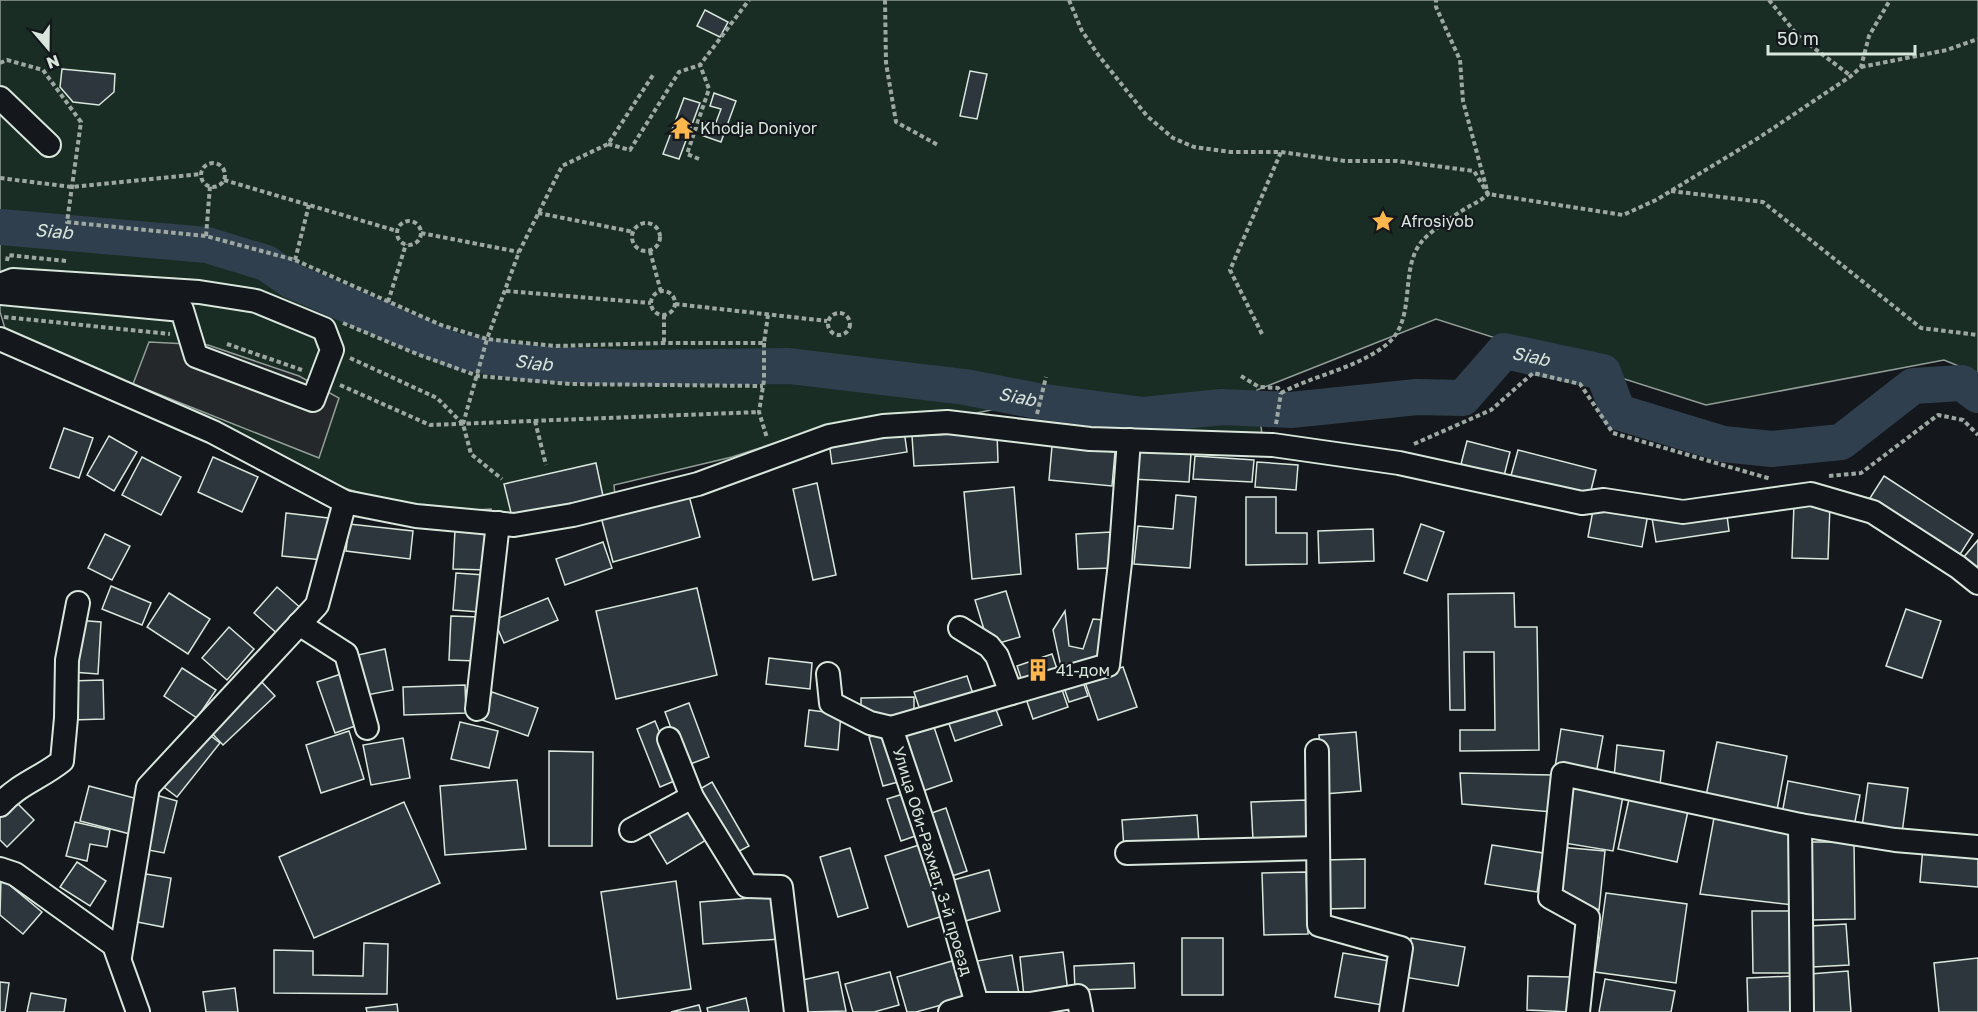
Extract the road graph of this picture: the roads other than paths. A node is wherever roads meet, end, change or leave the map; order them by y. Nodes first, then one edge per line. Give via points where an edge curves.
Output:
1 (0, 98) edge
2 (49, 145) dead end
3 (0, 285) edge
4 (0, 293) edge
5 (0, 339) edge
6 (1129, 440) junction
7 (345, 502) junction
8 (498, 524) junction
9 (1978, 583) edge
10 (78, 603) dead end
11 (299, 624) junction
12 (960, 628) dead end
13 (828, 674) dead end
14 (1011, 693) junction
15 (477, 709) dead end
16 (367, 728) dead end
17 (891, 728) junction
18 (669, 739) dead end
19 (1317, 751) dead end
20 (692, 797) junction
21 (0, 805) edge
22 (1800, 825) junction
23 (631, 830) dead end
24 (1978, 847) edge
25 (1318, 848) junction
26 (1127, 853) dead end
27 (0, 869) edge
28 (120, 957) junction
29 (976, 1004) junction
30 (138, 1012) edge
31 (796, 1012) edge
32 (950, 1012) edge
33 (1081, 1012) edge
34 (1390, 1012) edge
35 (1578, 1012) edge
36 (1802, 1012) edge

1 - 2 street
3 - 4 street via 13,280 163,288 256,301 324,329 333,350 313,400 196,356 182,310
5 - 7 street via 213,432
6 - 8 street via 947,422 883,426 828,436 698,484 595,509 514,525
6 - 9 street via 1273,445 1399,463 1582,503 1604,500 1683,512 1811,494 1873,512
6 - 14 street, Улица Оби-Рахмат, 3-й проезд via 1108,665
7 - 8 street via 416,516
7 - 11 street via 317,605
8 - 15 street
10 - 21 street via 68,660 62,761 42,777 12,791
11 - 16 street via 346,654
11 - 28 street via 148,787
12 - 14 street via 998,656
13 - 17 street via 831,702 870,723
14 - 17 street, Улица Оби-Рахмат, 3-й проезд
17 - 29 street, Улица Оби-Рахмат, 3-й проезд via 942,880
18 - 20 street
19 - 25 street
20 - 23 street
20 - 31 street via 747,886 781,887
22 - 24 street via 1895,840
22 - 35 street via 1563,774 1550,897 1588,918
22 - 36 street
25 - 26 street
25 - 34 street via 1319,925 1401,948
27 - 28 street via 15,874 114,945
28 - 30 street
29 - 32 street
29 - 33 street via 1030,1004 1078,996

